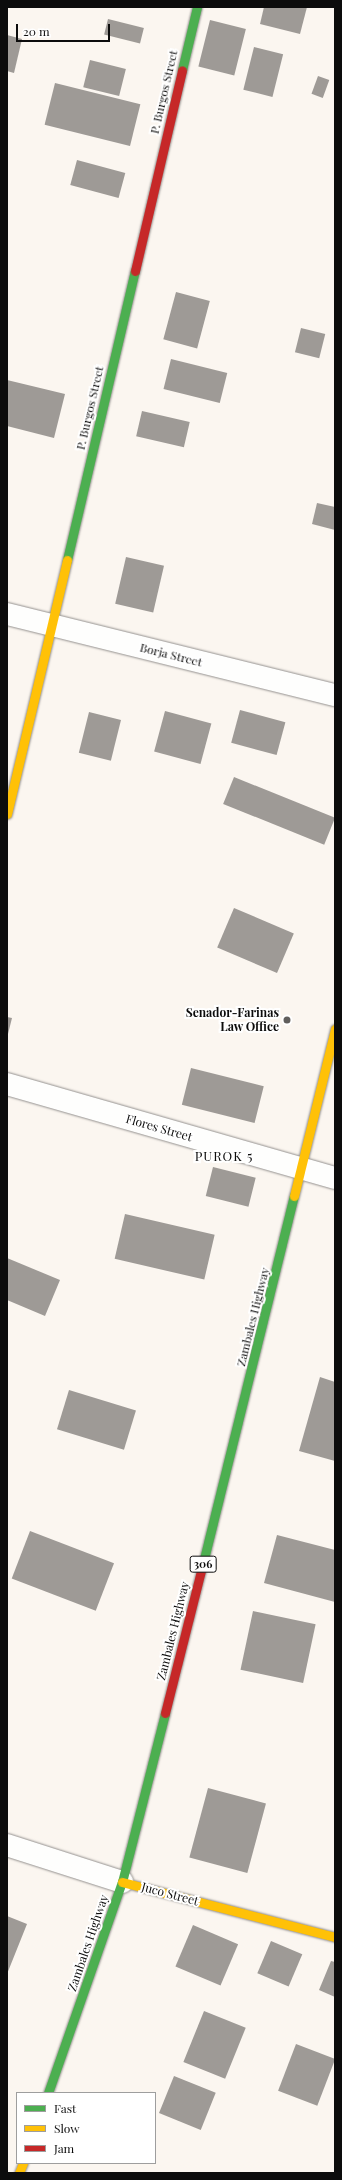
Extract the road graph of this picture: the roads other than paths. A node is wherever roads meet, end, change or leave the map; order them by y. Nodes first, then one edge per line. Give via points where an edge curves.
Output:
1 (196, 7) edge
2 (7, 614) edge
3 (51, 626) junction
4 (335, 695) edge
5 (7, 814) edge
6 (335, 1029) edge
7 (7, 1084) edge
8 (302, 1168) junction
9 (335, 1178) edge
10 (7, 1845) edge
11 (122, 1882) junction
12 (335, 1937) edge
13 (48, 2092) edge

1 - 3 main road, P. Burgos Street
2 - 3 street, Borja Street
3 - 4 street, Borja Street
3 - 5 main road, P. Burgos Street
6 - 8 main road, Zambales Highway / 306
7 - 8 street, Flores Street
8 - 9 street, Flores Street
8 - 11 main road, Zambales Highway / 306
10 - 11 street, Juco Street
11 - 12 main road, Juco Street
11 - 13 main road, Zambales Highway / 306

